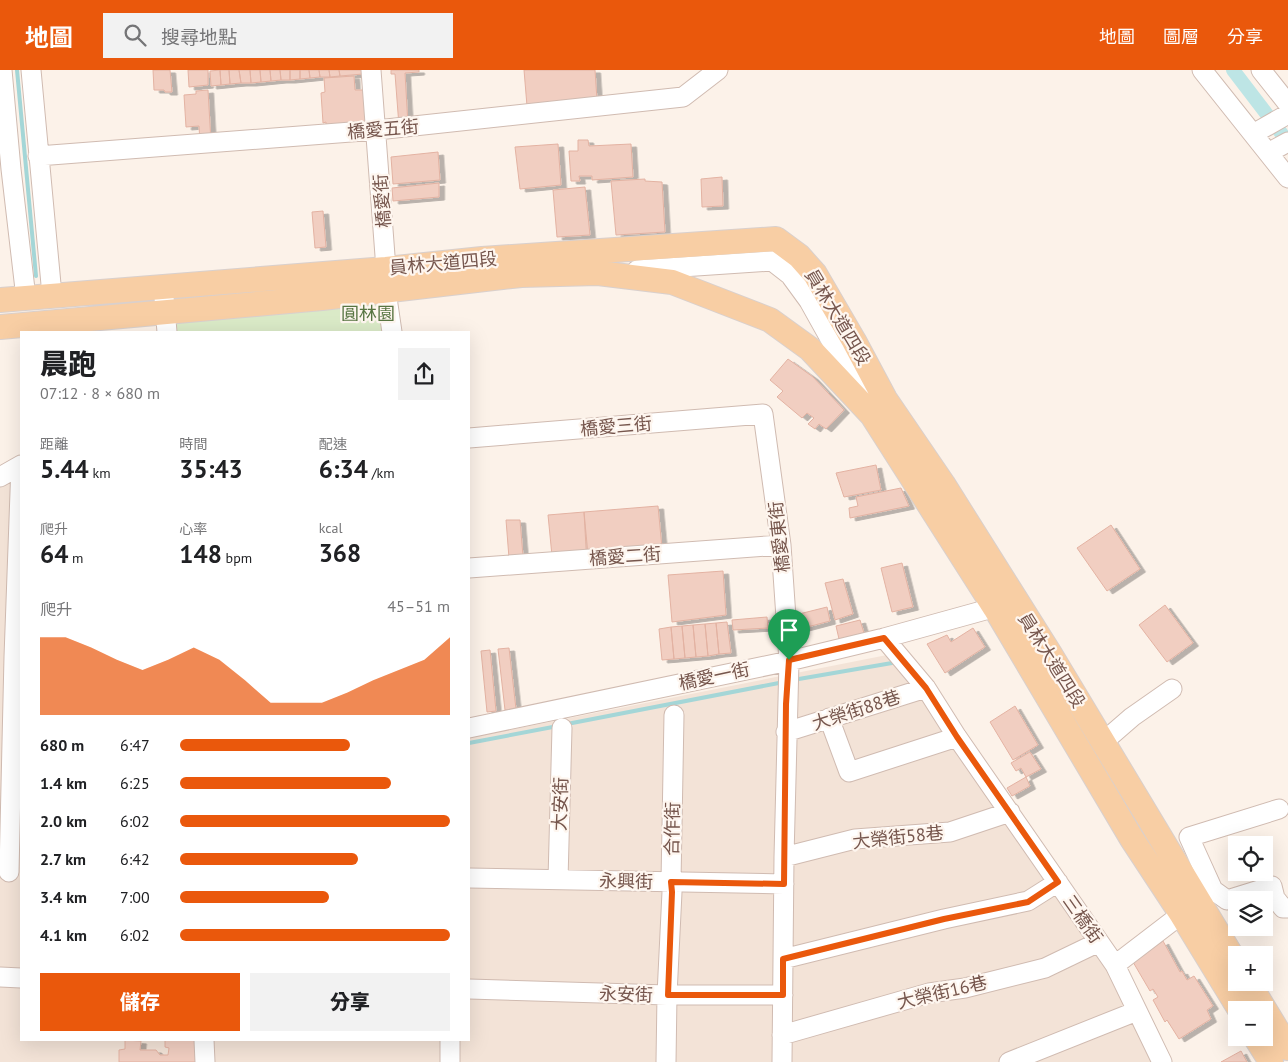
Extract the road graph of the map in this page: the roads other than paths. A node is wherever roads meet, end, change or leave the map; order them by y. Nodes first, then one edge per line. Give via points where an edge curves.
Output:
1 (2, 70) edge
2 (31, 70) edge
3 (371, 70) edge
4 (718, 70) edge
5 (1202, 70) edge
6 (1261, 70) edge
7 (1288, 104) edge
8 (1288, 114) edge
9 (377, 130) junction
10 (1253, 134) junction
11 (1288, 142) edge
12 (1268, 153) junction
13 (38, 156) junction
14 (6, 169) edge
15 (1288, 178) edge
16 (801, 258) junction
17 (772, 261) junction
18 (598, 273) junction
19 (386, 280) junction
20 (163, 286) junction
21 (52, 295) junction
22 (26, 298) junction
23 (0, 300) edge
24 (166, 322) edge
25 (0, 327) edge
26 (392, 331) edge
27 (763, 414) joint
28 (872, 415) junction
29 (470, 438) edge
30 (20, 466) edge
31 (0, 477) edge
32 (20, 479) edge
33 (781, 545) junction
34 (470, 568) edge
35 (1005, 605) junction
36 (884, 638) junction
37 (7, 657) edge
38 (788, 673) junction
39 (926, 688) junction
40 (1172, 689) dead end
41 (674, 715) dead end
42 (829, 718) junction
43 (470, 728) edge
44 (562, 728) dead end
45 (786, 732) junction
46 (957, 737) junction
47 (1102, 743) junction
48 (1279, 809) dead end
49 (1010, 812) junction
50 (784, 857) junction
51 (10, 872) edge
52 (470, 878) edge
53 (558, 880) junction
54 (671, 882) junction
55 (1058, 882) junction
56 (784, 884) junction
57 (1198, 902) junction
58 (1288, 908) edge
59 (1099, 942) junction
60 (1228, 950) edge
61 (783, 959) junction
62 (1115, 965) junction
63 (0, 977) edge
64 (20, 978) edge
65 (470, 989) edge
66 (1253, 991) edge
67 (668, 995) junction
68 (783, 995) junction
69 (1236, 1001) edge
70 (1137, 1011) junction
71 (782, 1034) junction
72 (204, 1041) edge
73 (450, 1041) edge
74 (1261, 1046) edge
75 (1288, 1048) edge
76 (204, 1062) edge
77 (450, 1062) edge
78 (666, 1062) edge
79 (782, 1062) edge
80 (1009, 1062) edge
81 (1162, 1062) edge
82 (1271, 1062) edge

1 - 14 street
2 - 13 street
3 - 9 street, 橋愛街
4 - 9 street, 橋愛五街 via 683,98
5 - 10 street
6 - 7 street
8 - 10 street
9 - 13 street, 橋愛五街
9 - 19 street, 橋愛街
10 - 12 street
11 - 12 street
12 - 15 street
13 - 21 street
14 - 22 street
16 - 17 street
16 - 19 main road, 員林大道四段 via 776,239 482,259
16 - 35 main road, 員林大道四段 via 815,274 885,399 942,484
17 - 18 street
17 - 28 street via 790,275 809,301
18 - 19 main road, 員林大道四段
18 - 28 main road, 員林大道四段 via 672,282 770,320 810,349
19 - 20 main road, 員林大道四段
19 - 24 main road, 員林大道四段
19 - 26 street, 橋愛街
20 - 21 main road, 員林大道四段
20 - 24 street
21 - 22 main road, 員林大道四段
22 - 23 main road, 員林大道四段
24 - 25 main road, 員林大道四段
27 - 29 street, 橋愛三街
27 - 33 street, 橋愛東街
28 - 35 main road, 員林大道四段 via 926,497
30 - 31 street
32 - 37 street
33 - 34 street, 橋愛二街
33 - 38 street, 橋愛東街
35 - 36 street, 橋愛一街
35 - 47 main road, 員林大道四段 via 1050,654
35 - 57 main road, 員林大道四段 via 1132,838
36 - 38 street, 橋愛一街
36 - 39 street, 三橋街
37 - 51 street
38 - 43 street, 橋愛一街
38 - 45 street, 橋愛東街
39 - 42 street, 大榮街88巷
39 - 46 street, 三橋街
40 - 47 street
41 - 54 street, 合作街
42 - 45 street, 大榮街88巷
42 - 46 street via 849,772
44 - 53 street, 大安街
45 - 50 street, 橋愛東街
46 - 49 street, 三橋街
47 - 57 main road, 員林大道四段
48 - 57 street via 1188,837
49 - 50 street, 大榮街58巷 via 950,832 855,839
49 - 55 street, 三橋街
50 - 56 street, 橋愛東街
52 - 53 street, 永興街
53 - 54 street, 永興街
54 - 56 street, 永興街
54 - 67 street, 合作街
55 - 59 street, 三橋街
55 - 61 street via 1028,902
56 - 61 street, 橋愛東街
57 - 58 street via 1227,900 1272,886 1275,898 1283,908
57 - 60 main road, 員林大道四段
57 - 62 street
57 - 69 main road, 員林大道四段
59 - 62 street, 三橋街
59 - 71 street, 大榮街16巷 via 1045,968 965,988 929,993
61 - 68 street, 橋愛東街
62 - 70 street, 三橋街
63 - 64 street
65 - 67 street, 永安街
66 - 75 main road
67 - 68 street, 永安街
67 - 78 street, 合作街
68 - 71 street, 橋愛東街
70 - 80 street
70 - 81 street, 三橋街
71 - 79 street, 橋愛東街
72 - 76 street
73 - 77 street
74 - 82 main road

